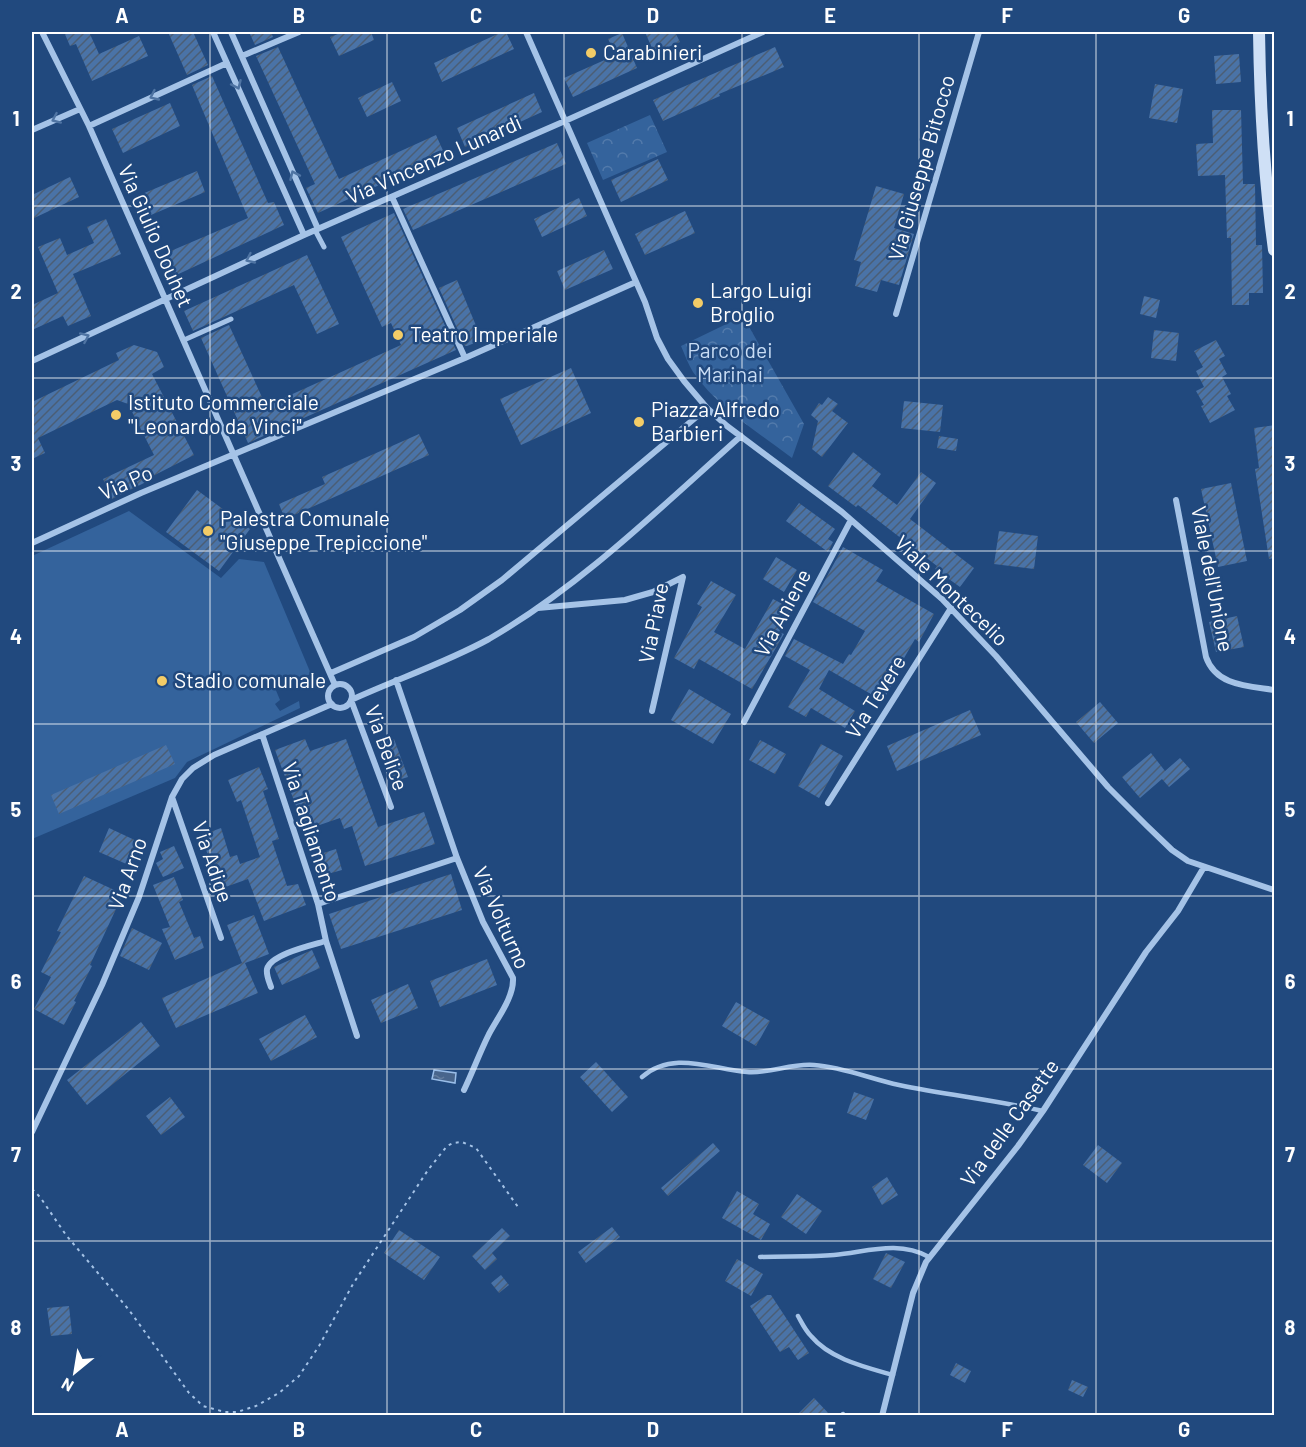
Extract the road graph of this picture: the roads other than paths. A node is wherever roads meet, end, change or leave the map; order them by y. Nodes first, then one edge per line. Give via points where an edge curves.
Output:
1 (42, 32) edge
2 (213, 32) edge
3 (231, 32) edge
4 (298, 32) edge
5 (526, 32) edge
6 (763, 32) edge
7 (979, 32) edge
8 (1259, 32) edge
9 (242, 56) junction
10 (227, 63) junction
11 (80, 109) junction
12 (565, 121) junction
13 (88, 126) junction
14 (32, 130) edge
15 (392, 197) junction
16 (317, 229) junction
17 (304, 235) junction
18 (324, 247) dead end
19 (1275, 250) edge
20 (636, 282) junction
21 (166, 299) junction
22 (896, 314) dead end
23 (231, 319) dead end
24 (184, 340) junction
25 (465, 358) junction
26 (32, 361) edge
27 (707, 408) junction
28 (741, 436) junction
29 (235, 455) junction
30 (1176, 500) dead end
31 (851, 520) junction
32 (32, 543) edge
33 (538, 608) junction
34 (951, 608) junction
35 (330, 673) junction
36 (396, 680) junction
37 (335, 685) junction
38 (1275, 690) edge
39 (351, 700) junction
40 (332, 704) junction
41 (652, 711) dead end
42 (744, 722) dead end
43 (262, 734) junction
44 (172, 796) junction
45 (828, 804) dead end
46 (391, 807) dead end
47 (457, 858) junction
48 (1204, 867) junction
49 (1275, 890) edge
50 (318, 904) junction
51 (221, 938) dead end
52 (326, 941) junction
53 (271, 987) dead end
54 (357, 1036) dead end
55 (642, 1077) dead end
56 (465, 1090) dead end
57 (1043, 1111) junction
58 (32, 1132) edge
59 (760, 1257) dead end
60 (929, 1257) junction
61 (798, 1316) dead end
62 (892, 1375) junction
63 (882, 1416) edge

1 - 11 street, Via Giulio Douhet
2 - 10 street
3 - 9 street
4 - 9 street
5 - 12 street, Viale Montecelio
6 - 12 street, Via Vincenzo Lunardi
7 - 22 street, Via Giuseppe Bitocco
8 - 19 main road via 1261,119
16 -> 9 street
10 -> 13 street
10 -> 17 street
11 - 13 street, Via Giulio Douhet
11 -> 14 street
12 - 15 street, Via Vincenzo Lunardi
12 - 20 street, Viale Montecelio
13 - 21 street, Via Giulio Douhet
15 - 16 street, Via Vincenzo Lunardi
15 - 25 street
16 - 17 street, Via Vincenzo Lunardi
16 - 18 street
17 -> 21 street, Via Vincenzo Lunardi
20 - 25 street, Via Po
20 - 27 street, Viale Montecelio via 664,351
21 - 24 street, Via Giulio Douhet
26 -> 21 street, Via Vincenzo Lunardi
23 - 24 street
24 - 29 street, Via Giulio Douhet
25 - 29 street, Via Po
27 - 28 street, Viale Montecelio
27 - 35 street via 460,610 422,633
28 - 31 street, Viale Montecelio
28 - 33 street via 642,524
29 - 32 street, Via Po
29 - 35 street, Via Giulio Douhet
30 - 38 street, Viale dell'Unione via 1211,668 1229,681
31 - 34 street, Viale Montecelio
31 - 42 street, Via Aniene
33 - 36 street via 473,647
33 - 41 street, Via Piave via 626,600 683,577
34 - 45 street, Via Tevere
34 - 48 street, Viale Montecelio via 1120,800 1172,850
35 - 37 street, Via Giulio Douhet
36 - 39 street
36 - 47 street, Via Volturno
37 - 39 street via 348,687
37 - 40 street via 328,694
39 - 40 street via 340,708
39 - 46 street, Via Belice
40 - 43 street, Via Arno
43 - 44 street, Via Arno via 198,764
43 - 50 street, Via Tagliamento
44 - 51 street, Via Adige
44 - 58 street, Via Arno via 139,897
47 - 50 street, Via Volturno
47 - 56 street, Via Volturno via 513,983
48 - 49 street, Viale Montecelio
48 - 57 street, Via delle Casette
50 - 52 street, Via Tagliamento
52 - 53 street via 272,961 267,972
52 - 54 street, Via Tagliamento
55 - 57 lane via 657,1066 674,1063 747,1072 815,1065
57 - 60 street, Via delle Casette
59 - 60 lane via 896,1247
60 - 62 street, Via delle Casette via 918,1277
61 - 62 lane via 822,1347
62 - 63 street, Via delle Casette

